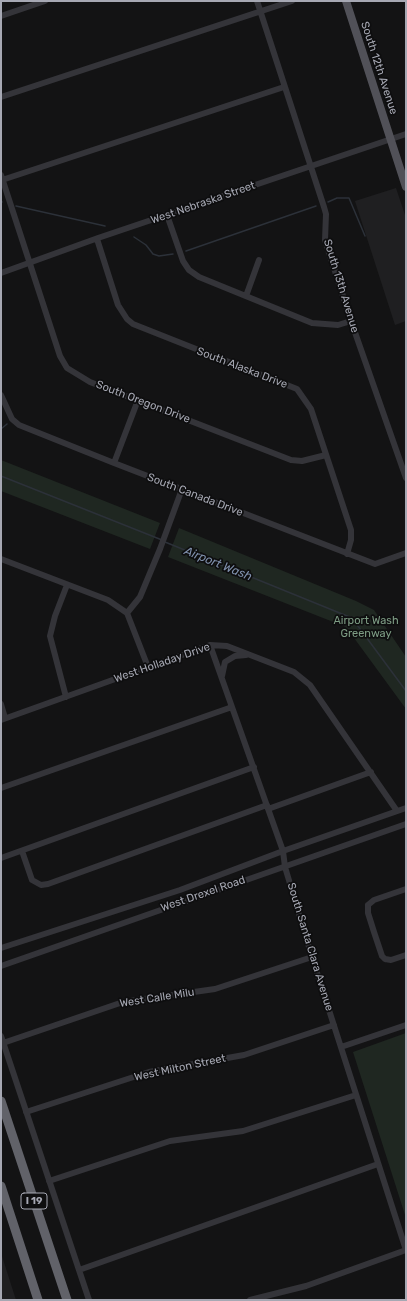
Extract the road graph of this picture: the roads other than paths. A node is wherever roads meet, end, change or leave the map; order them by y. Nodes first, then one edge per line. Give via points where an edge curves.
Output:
1 (45, 1) edge
2 (257, 1) edge
3 (292, 1) edge
4 (346, 1) edge
5 (260, 12) junction
6 (1, 16) edge
7 (284, 87) junction
8 (1, 97) edge
9 (406, 134) edge
10 (391, 139) junction
11 (310, 166) junction
12 (2, 177) edge
13 (406, 187) edge
14 (167, 215) junction
15 (96, 239) junction
16 (259, 260) dead end
17 (29, 264) junction
18 (1, 273) edge
19 (246, 296) junction
20 (351, 321) junction
21 (1, 396) edge
22 (138, 400) junction
23 (326, 455) junction
24 (114, 463) junction
25 (406, 478) edge
26 (182, 489) junction
27 (406, 553) edge
28 (347, 554) junction
29 (1, 559) edge
30 (67, 585) junction
31 (127, 613) junction
32 (210, 645) junction
33 (248, 655) junction
34 (148, 667) junction
35 (221, 677) junction
36 (66, 696) junction
37 (1, 704) edge
38 (232, 707) junction
39 (3, 719) edge
40 (254, 767) junction
41 (371, 772) junction
42 (1, 788) edge
43 (268, 807) junction
44 (406, 808) edge
45 (397, 811) junction
46 (406, 824) edge
47 (22, 851) junction
48 (283, 851) junction
49 (1, 858) edge
50 (285, 867) junction
51 (406, 889) edge
52 (362, 902) dead end
53 (368, 905) junction
54 (1, 948) edge
55 (406, 954) edge
56 (312, 957) junction
57 (1, 966) edge
58 (406, 1024) edge
59 (334, 1025) junction
60 (1, 1036) edge
61 (3, 1042) junction
62 (341, 1047) junction
63 (356, 1095) junction
64 (1, 1101) edge
65 (26, 1112) junction
66 (378, 1164) junction
67 (49, 1181) junction
68 (1, 1186) edge
69 (406, 1250) edge
70 (79, 1270) junction
71 (38, 1300) edge
72 (67, 1300) edge
73 (89, 1300) edge
74 (250, 1300) edge

1 - 6 street
2 - 5 street, South 13th Avenue
3 - 5 street
4 - 10 main road, South 12th Avenue
5 - 7 street, South 13th Avenue
5 - 8 street
7 - 11 street, South 13th Avenue
7 - 12 street
9 - 10 street, West Nebraska Street
10 - 11 street, West Nebraska Street
10 - 13 main road, South 12th Avenue
11 - 14 street, West Nebraska Street
11 - 20 street, South 13th Avenue via 326,214 325,240
12 - 17 street, South Oregon Drive
14 - 15 street, West Nebraska Street
14 - 19 street via 181,255 190,270 199,277
15 - 17 street, West Nebraska Street
15 - 23 street, South Alaska Drive via 118,305 127,319 138,328 297,389 311,409
16 - 19 street
17 - 18 street, West Nebraska Street
17 - 22 street, South Oregon Drive via 60,356 67,368 90,382
19 - 20 street via 312,323 338,325
20 - 25 street, South 13th Avenue
21 - 24 street, South Canada Drive via 12,419 19,425
22 - 23 street, South Oregon Drive via 291,460 302,461
22 - 24 street
23 - 28 street, South Alaska Drive via 351,530
24 - 26 street, South Canada Drive
26 - 28 street, South Canada Drive
26 - 31 street via 140,597
27 - 28 street, South Canada Drive via 375,564
29 - 30 street
30 - 31 street via 108,600
30 - 36 street via 54,616 50,636
31 - 34 street
32 - 33 street, West Holladay Drive via 227,646
32 - 34 street, West Holladay Drive
32 - 35 street, South Santa Clara Avenue
33 - 35 street via 235,656 225,662
33 - 41 street, West Holladay Drive via 294,672 310,684
34 - 36 street, West Holladay Drive
35 - 38 street, South Santa Clara Avenue
36 - 39 street, West Holladay Drive
37 - 39 street
38 - 40 street, South Santa Clara Avenue
38 - 42 street
40 - 43 street, South Santa Clara Avenue
40 - 47 street
41 - 43 street
41 - 45 street, West Holladay Drive
43 - 47 street via 35,887
43 - 48 street, South Santa Clara Avenue
44 - 45 street, West Drexel Road
45 - 48 street, West Drexel Road
46 - 50 street, West Drexel Road
47 - 49 street
48 - 50 street, South Santa Clara Avenue
48 - 54 street, West Drexel Road via 180,890
50 - 56 street, South Santa Clara Avenue
50 - 57 street, West Drexel Road
51 - 53 street via 374,900
52 - 53 street
53 - 55 street via 384,962
56 - 59 street, South Santa Clara Avenue
56 - 61 street, West Calle Milu via 215,989 123,1002
58 - 62 street
59 - 62 street, South Santa Clara Avenue
59 - 65 street, West Milton Street via 244,1055 149,1072
60 - 61 street
61 - 65 street
62 - 63 street, South Santa Clara Avenue
63 - 66 street, South Santa Clara Avenue
63 - 67 street via 243,1131 170,1141
64 - 72 highway, I 19
65 - 67 street
66 - 69 street, South Santa Clara Avenue
66 - 70 street
67 - 70 street
68 - 71 highway, I 19
69 - 74 street via 306,1286
70 - 73 street

